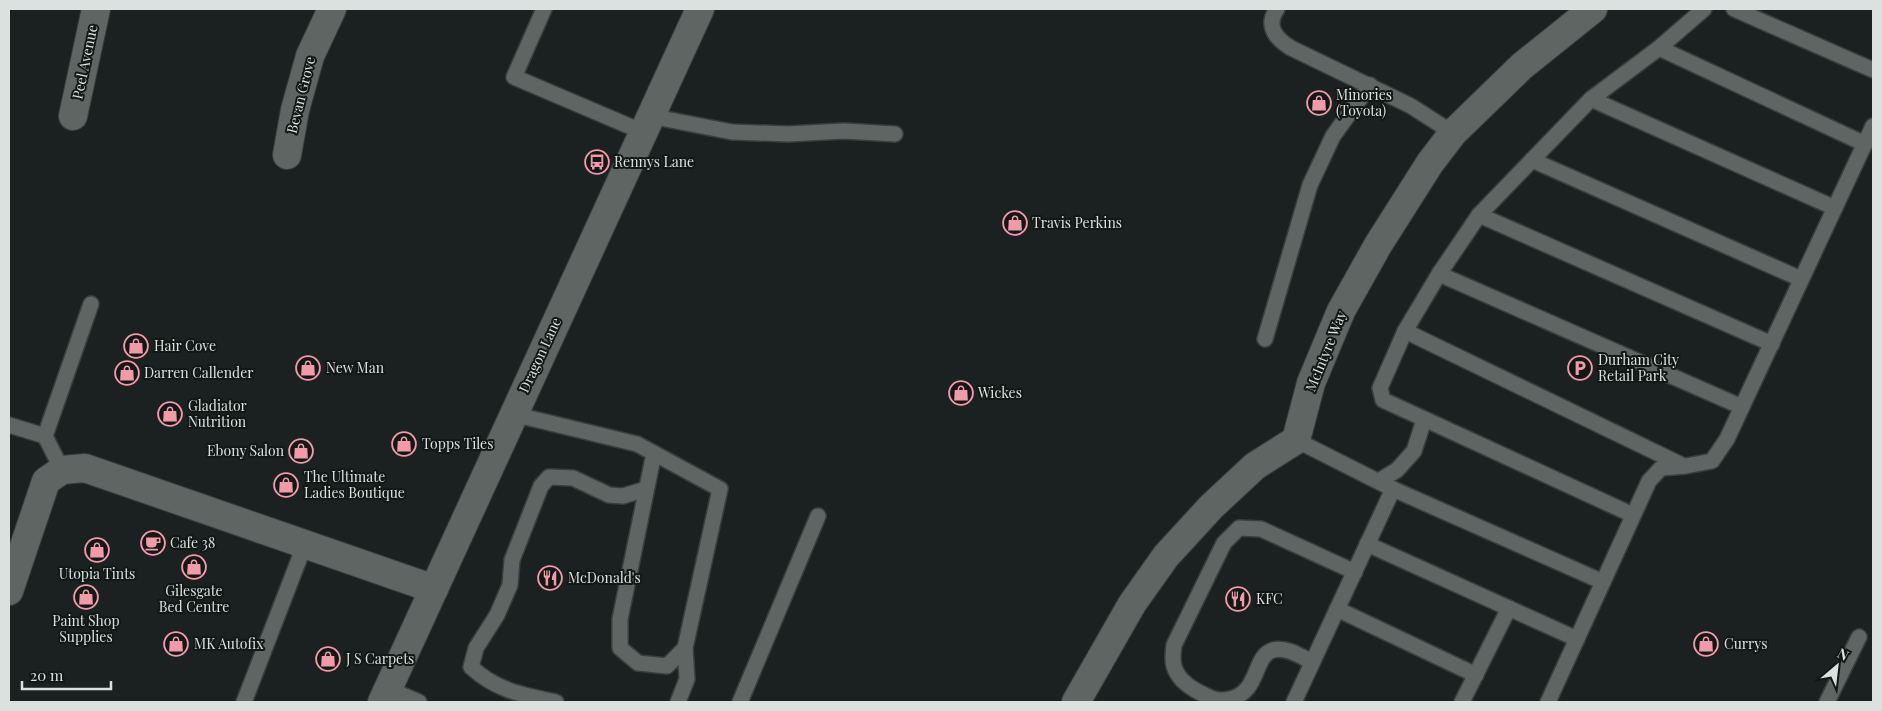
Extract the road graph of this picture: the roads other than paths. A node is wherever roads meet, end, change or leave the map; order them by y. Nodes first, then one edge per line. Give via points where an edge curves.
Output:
1 (96, 9) edge
2 (332, 9) edge
3 (544, 9) edge
4 (700, 9) edge
5 (1277, 9) edge
6 (1593, 9) edge
7 (1704, 9) edge
8 (1734, 9) edge
9 (1659, 48) junction
10 (1873, 70) edge
11 (1370, 85) junction
12 (1591, 99) junction
13 (73, 116) dead end
14 (646, 124) junction
15 (1873, 126) edge
16 (1453, 133) junction
17 (895, 134) dead end
18 (1865, 144) junction
19 (287, 155) dead end
20 (1532, 160) junction
21 (1835, 208) junction
22 (1479, 215) junction
23 (1439, 274) junction
24 (1801, 280) junction
25 (91, 304) dead end
26 (1405, 331) junction
27 (1265, 339) dead end
28 (1772, 344) junction
29 (1742, 408) junction
30 (513, 414) junction
31 (1424, 420) junction
32 (9, 424) edge
33 (45, 436) junction
34 (1296, 440) junction
35 (654, 453) junction
36 (1686, 466) junction
37 (62, 470) junction
38 (1379, 481) junction
39 (1393, 489) junction
40 (646, 490) junction
41 (1633, 515) junction
42 (818, 516) dead end
43 (305, 544) junction
44 (1367, 544) junction
45 (1355, 572) junction
46 (1603, 582) junction
47 (434, 589) junction
48 (9, 590) edge
49 (1509, 608) junction
50 (1337, 610) junction
51 (1859, 637) dead end
52 (1577, 639) junction
53 (685, 648) junction
54 (1312, 662) junction
55 (1476, 675) junction
56 (385, 696) edge
57 (1082, 700) edge
58 (244, 702) edge
59 (418, 702) edge
60 (556, 702) edge
61 (678, 702) edge
62 (740, 702) edge
63 (1294, 702) edge
64 (1462, 702) edge
65 (1548, 702) edge
66 (1827, 702) edge

1 - 13 street, Peel Avenue
2 - 19 street, Bevan Grove via 310,56
3 - 14 lane via 514,77
4 - 14 street, Dragon Lane
5 - 11 lane via 1271,29 1279,40
6 - 16 street, McIntyre Way via 1522,66
7 - 9 lane
8 - 10 lane
9 - 12 lane
9 - 18 lane
11 - 16 lane
11 - 27 lane via 1333,136 1310,185
12 - 20 lane
12 - 21 lane
14 - 17 lane via 732,132
14 - 30 street, Dragon Lane
15 - 18 lane
16 - 34 street, McIntyre Way via 1378,245 1341,311 1311,383
18 - 21 lane
20 - 22 lane
20 - 24 lane
21 - 24 lane
22 - 23 lane
22 - 28 lane
23 - 26 lane
23 - 29 lane
24 - 28 lane
25 - 33 lane
26 - 31 lane via 1380,388 1383,400
26 - 36 lane
28 - 29 lane
29 - 36 lane via 1712,461
30 - 35 lane via 637,444
30 - 47 street, Dragon Lane
31 - 38 lane via 1414,451 1397,470
31 - 41 lane
32 - 33 lane
33 - 37 lane
34 - 38 lane
34 - 57 street via 1255,466 1166,556 1132,604
35 - 40 lane
35 - 53 lane via 720,489
36 - 41 lane via 1661,468 1649,481
37 - 43 street via 85,468
37 - 48 street via 46,482
38 - 39 lane
39 - 44 lane
39 - 46 lane
40 - 53 lane via 620,619 620,648 638,663 667,666
40 - 60 lane via 609,496 572,478 557,477 549,477 541,486 512,560 510,585 497,615 476,648 471,667 509,692
41 - 46 lane
42 - 62 lane
43 - 47 street
43 - 58 lane
44 - 45 lane
44 - 49 lane
45 - 50 lane
45 - 54 lane via 1261,528 1239,528 1224,543 1174,645 1172,662 1176,673 1190,689 1219,701 1237,697 1247,690 1268,652 1275,649 1290,651
46 - 52 lane
47 - 56 street, Dragon Lane
49 - 52 lane
49 - 55 lane
50 - 54 lane
50 - 55 lane
51 - 66 lane
52 - 65 lane
53 - 61 lane via 687,678
54 - 63 lane
55 - 64 lane
56 - 59 lane

